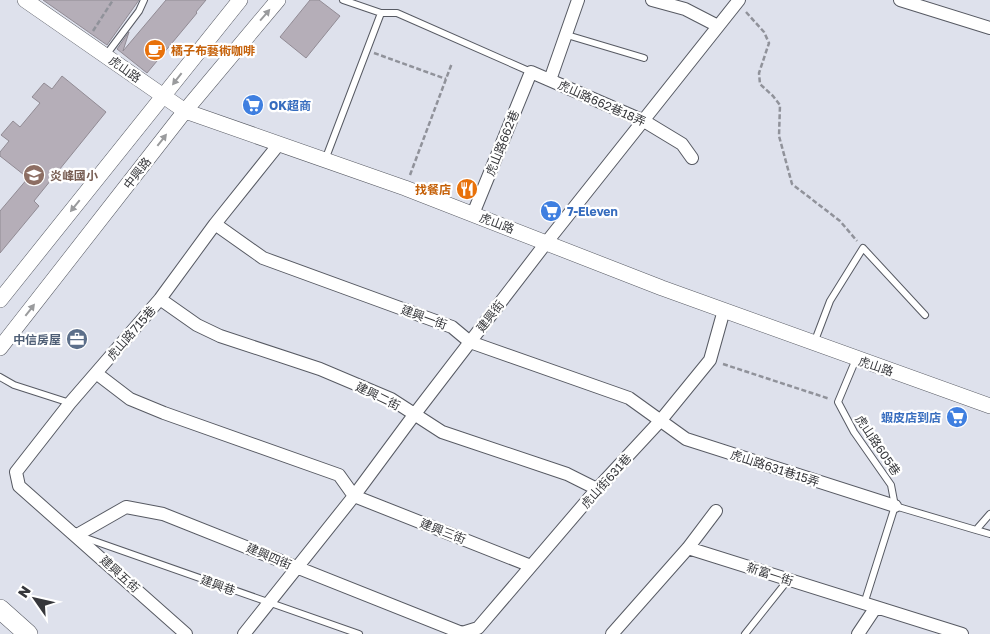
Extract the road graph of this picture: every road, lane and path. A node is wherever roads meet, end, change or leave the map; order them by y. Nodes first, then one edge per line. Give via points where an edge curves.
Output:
1 (113, 0) edge
2 (144, 0) edge
3 (240, 0) edge
4 (278, 0) edge
5 (343, 0) edge
6 (578, 0) edge
7 (652, 0) edge
8 (900, 0) edge
9 (29, 1) edge
10 (738, 1) edge
11 (914, 2) edge
12 (381, 13) junction
13 (718, 26) junction
14 (990, 28) edge
15 (567, 35) junction
16 (86, 41) junction
17 (374, 53) dead end
18 (106, 56) junction
19 (644, 58) dead end
20 (452, 63) dead end
21 (531, 72) junction
22 (446, 79) junction
23 (550, 80) junction
24 (164, 96) junction
25 (185, 112) junction
26 (644, 120) junction
27 (279, 144) junction
28 (692, 158) dead end
29 (325, 160) junction
30 (405, 188) junction
31 (473, 214) junction
32 (215, 224) junction
33 (546, 243) junction
34 (863, 248) junction
35 (160, 299) junction
36 (0, 300) edge
37 (724, 310) junction
38 (925, 315) dead end
39 (470, 342) junction
40 (814, 343) junction
41 (0, 348) edge
42 (856, 359) junction
43 (710, 360) junction
44 (96, 373) junction
45 (0, 377) edge
46 (838, 402) junction
47 (70, 403) junction
48 (990, 406) edge
49 (414, 415) junction
50 (661, 420) junction
51 (597, 489) junction
52 (354, 496) junction
53 (895, 506) junction
54 (716, 511) dead end
55 (990, 514) edge
56 (54, 516) joint
57 (976, 530) junction
58 (77, 534) junction
59 (990, 534) edge
60 (688, 548) junction
61 (532, 566) junction
62 (298, 568) junction
63 (788, 580) junction
64 (269, 602) junction
65 (870, 606) junction
66 (0, 609) edge
67 (462, 633) edge
68 (28, 634) edge
69 (186, 634) edge
70 (244, 634) edge
71 (359, 634) edge
72 (612, 634) edge
73 (745, 634) edge
74 (858, 634) edge
75 (962, 634) edge

1 - 16 path
2 - 18 lane
3 -> 24 street
25 -> 4 street, 中興路
5 - 12 lane
6 - 15 street
7 - 13 street via 685,9
8 - 11 street
9 - 16 street, 虎山路
10 - 13 street, 建興街
10 - 34 path via 764,32 769,43 759,73 760,84 780,105 779,136 792,184 840,221
11 - 14 street
12 - 21 lane via 397,13
12 - 29 lane
13 - 26 street, 建興街
15 - 19 lane
15 - 23 street
16 - 18 street, 虎山路
17 - 22 path
18 - 24 street, 虎山路
20 - 22 path
21 - 23 street, 虎山路662巷18弄
21 - 31 street, 虎山路662巷
22 - 30 path
23 - 26 street, 虎山路662巷18弄
24 - 25 street, 虎山路
24 -> 36 street
25 - 27 street, 虎山路
41 -> 25 street, 中興路
26 - 28 street, 虎山路662巷18弄 via 682,144
26 - 33 street, 建興街
27 - 29 street, 虎山路
27 - 32 street, 虎山路715巷
29 - 30 street, 虎山路
30 - 31 street, 虎山路
31 - 33 street, 虎山路
32 - 35 street, 虎山路715巷
32 - 39 street, 建興一街 via 263,258 452,327
33 - 37 street, 虎山路
33 - 39 street, 建興街
34 - 38 lane
34 - 40 lane via 830,300
35 - 44 street, 虎山路715巷
35 - 49 street, 建興二街 via 212,332 320,369 391,400
37 - 40 street, 虎山路
37 - 43 street, 虎山街631巷
39 - 49 street, 建興街
39 - 50 street, 建興一街 via 629,398
40 - 42 street, 虎山路
42 - 46 lane
42 - 48 street, 虎山路
43 - 46 path
43 - 50 street, 虎山街631巷
44 - 47 street, 虎山路715巷
44 - 52 street via 130,399 339,475
45 - 47 lane via 14,385
46 - 53 lane, 虎山路605巷 via 854,432 892,485
47 - 56 street, 虎山路715巷 via 16,472 19,486
49 - 51 street, 建興二街 via 442,432 567,474
49 - 52 street, 建興街
50 - 51 street, 虎山街631巷
50 - 53 street, 虎山路631巷15弄 via 686,440
51 - 61 street, 虎山街631巷
52 - 61 street, 建興三街
52 - 62 street, 建興街
53 - 57 lane
53 - 65 lane, 虎山路605巷
54 - 60 street
55 - 57 lane
56 - 58 street, 建興五街
57 - 59 lane
58 - 62 street, 建興四街 via 126,507 163,514
58 - 64 lane, 建興巷
58 - 69 street, 建興五街
60 - 63 street, 新富一街
60 - 72 street
61 - 67 street, 虎山街631巷 via 478,628
62 - 64 street, 建興街
62 - 67 street, 建興四街
63 - 65 street, 新富一街
63 - 73 lane
64 - 70 street, 建興街
64 - 71 lane, 建興巷
65 - 74 street
65 - 75 street, 新富一街
66 - 68 main road

